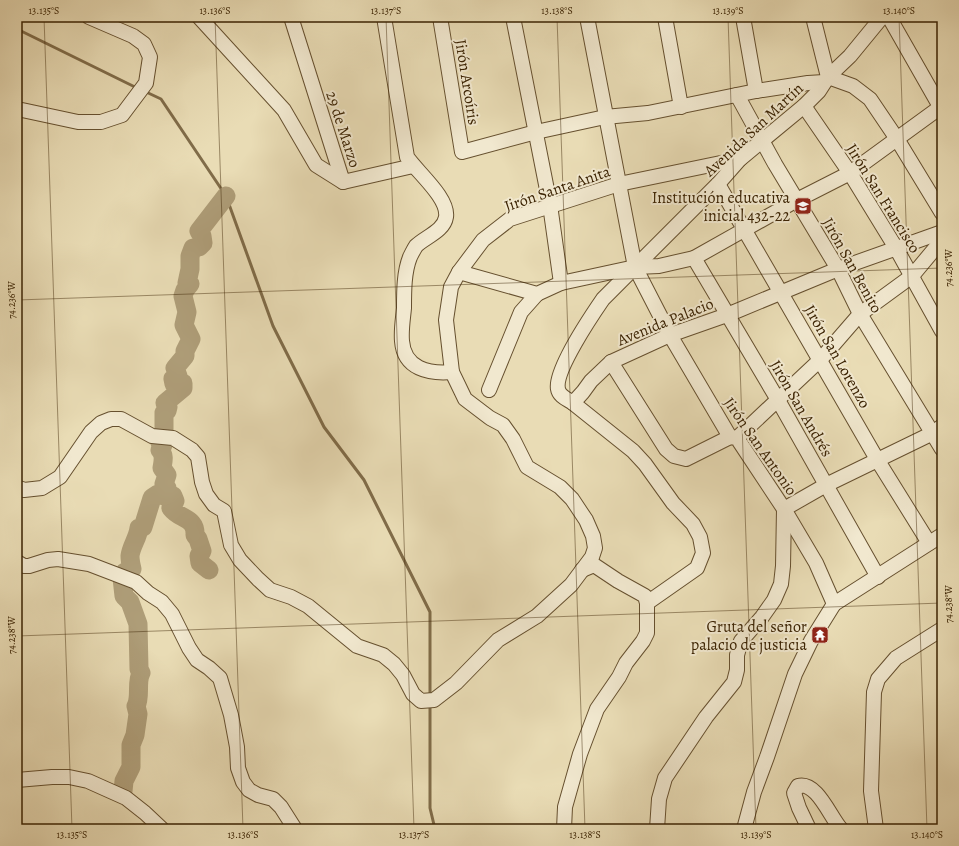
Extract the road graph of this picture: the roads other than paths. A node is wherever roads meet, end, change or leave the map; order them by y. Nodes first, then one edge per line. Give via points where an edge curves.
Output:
1 (89, 17) edge
2 (199, 17) edge
3 (291, 17) edge
4 (384, 17) edge
5 (440, 17) edge
6 (513, 17) edge
7 (587, 17) edge
8 (665, 17) edge
9 (743, 17) edge
10 (812, 17) edge
11 (882, 17) edge
12 (889, 17) edge
13 (826, 80) junction
14 (756, 91) junction
15 (737, 95) junction
16 (804, 106) junction
17 (681, 107) junction
18 (941, 108) edge
19 (17, 111) edge
20 (605, 117) junction
21 (536, 132) junction
22 (898, 139) junction
23 (762, 141) junction
24 (740, 159) junction
25 (413, 166) junction
26 (850, 173) junction
27 (343, 182) junction
28 (619, 184) junction
29 (718, 184) junction
30 (797, 200) junction
31 (550, 206) junction
32 (942, 213) edge
33 (745, 228) junction
34 (942, 232) edge
35 (942, 240) edge
36 (896, 248) junction
37 (694, 258) junction
38 (635, 267) junction
39 (838, 269) junction
40 (459, 272) junction
41 (912, 276) junction
42 (561, 283) junction
43 (782, 293) junction
44 (537, 294) junction
45 (860, 314) junction
46 (727, 315) junction
47 (942, 331) edge
48 (670, 335) junction
49 (820, 359) junction
50 (611, 362) junction
51 (452, 372) junction
52 (489, 390) dead end
53 (778, 400) junction
54 (573, 403) junction
55 (937, 430) edge
56 (733, 437) junction
57 (942, 449) edge
58 (878, 461) junction
59 (826, 485) junction
60 (17, 487) edge
61 (784, 509) junction
62 (942, 535) edge
63 (929, 543) junction
64 (17, 562) edge
65 (582, 570) junction
66 (878, 577) junction
67 (647, 603) junction
68 (834, 604) junction
69 (942, 629) edge
70 (17, 780) edge
71 (162, 829) edge
72 (295, 829) edge
73 (564, 829) edge
74 (657, 829) edge
75 (744, 829) edge
76 (808, 829) edge
77 (841, 829) edge
78 (876, 829) edge

1 - 19 street via 133,36 144,44 150,57 146,83 122,115 101,122 78,122
2 - 27 street via 284,110 316,165
3 - 27 street, 29 de Marzo
4 - 25 street via 407,157
5 - 21 street, Jirón Arcoíris via 462,152
6 - 21 street
7 - 20 street, Jirón San Antonio
8 - 17 street
9 - 14 street
10 - 13 street
11 - 13 street, Avenida San Martín
12 - 18 street
13 - 14 street
13 - 16 street, Avenida San Martín
13 - 22 street via 853,86 870,99
14 - 15 street
15 - 17 street
15 - 23 street, Jirón San Benito
16 - 23 street, Avenida San Martín
16 - 26 street, Jirón San Francisco
17 - 20 street
18 - 22 street
20 - 21 street
20 - 28 street, Jirón San Antonio
21 - 31 street
22 - 26 street
22 - 32 street
23 - 24 street, Avenida San Martín
23 - 30 street, Jirón San Benito
24 - 28 street, Jirón Santa Anita
24 - 29 street, Avenida San Martín
25 - 27 street, 29 de Marzo
25 - 51 street via 443,200 446,216 442,227 416,247 410,258 404,287 402,342 405,354 412,363 430,372
26 - 30 street
26 - 36 street, Jirón San Francisco
28 - 31 street, Jirón Santa Anita
28 - 38 street, Jirón San Antonio
29 - 33 street, Jirón San Lorenzo
29 - 38 street, Avenida San Martín
30 - 33 street
30 - 39 street, Jirón San Benito
31 - 40 street, Jirón Santa Anita via 510,219 483,240
31 - 42 street
33 - 37 street
33 - 43 street, Jirón San Lorenzo
34 - 36 street, Avenida Palacio
35 - 41 street
36 - 39 street, Avenida Palacio
36 - 41 street, Jirón San Francisco
37 - 38 street via 659,266
37 - 46 street, Jirón San Andrés
38 - 42 street
38 - 48 street, Jirón San Antonio
38 - 54 street via 603,299 588,320 561,370 557,388 560,394
39 - 43 street, Avenida Palacio
39 - 45 street, Jirón San Benito
40 - 44 street
40 - 51 street, Jirón Santa Anita via 451,287 446,320
41 - 45 street
41 - 47 street, Jirón San Francisco
42 - 44 street
43 - 46 street, Avenida Palacio
43 - 49 street, Jirón San Lorenzo
44 - 52 street via 521,312
45 - 49 street
45 - 55 street, Jirón San Benito
46 - 48 street, Avenida Palacio
46 - 53 street, Jirón San Andrés
48 - 50 street, Avenida Palacio
48 - 56 street, Jirón San Antonio
49 - 53 street
49 - 58 street, Jirón San Lorenzo
50 - 54 street, Avenida Palacio
50 - 56 street via 666,449 674,456 686,459
51 - 65 street, Jirón Santa Anita via 465,399 504,425 527,467 560,487 586,520 595,548
53 - 56 street
53 - 59 street, Jirón San Andrés
54 - 67 street via 633,451 673,503 693,524 700,537 703,553 697,568
55 - 57 street, Jirón San Benito
55 - 58 street
56 - 61 street, Jirón San Antonio
58 - 59 street
58 - 63 street, Jirón San Lorenzo
59 - 61 street
59 - 66 street, Jirón San Andrés
60 - 65 street, Jirón Santa Anita via 24,490 42,488 60,477 91,432 101,423 111,419 122,419 152,436 173,438 198,457 206,494 214,505 224,511 231,545 240,560 270,590 308,606 357,646 382,655 394,664 413,694 427,701 456,683 498,640 537,616 571,585
61 - 68 street, Jirón San Antonio via 816,564
61 - 74 street via 781,584 774,600 741,641 734,682 706,717 665,778 659,799
62 - 63 street
63 - 66 street
64 - 72 street via 29,566 58,559 89,564 136,582 148,594 162,602 172,614 197,660 220,678 231,715 238,768 243,782 249,790 258,795 274,799
65 - 67 street via 594,565 645,596
66 - 68 street
67 - 73 street via 647,633 597,709 586,736 564,807
68 - 75 street via 810,641 795,674 754,792
69 - 78 street via 896,658 878,679 874,692 871,791
70 - 71 street via 52,777 88,781 126,798
76 - 77 street via 794,793 798,786 802,785 811,788

